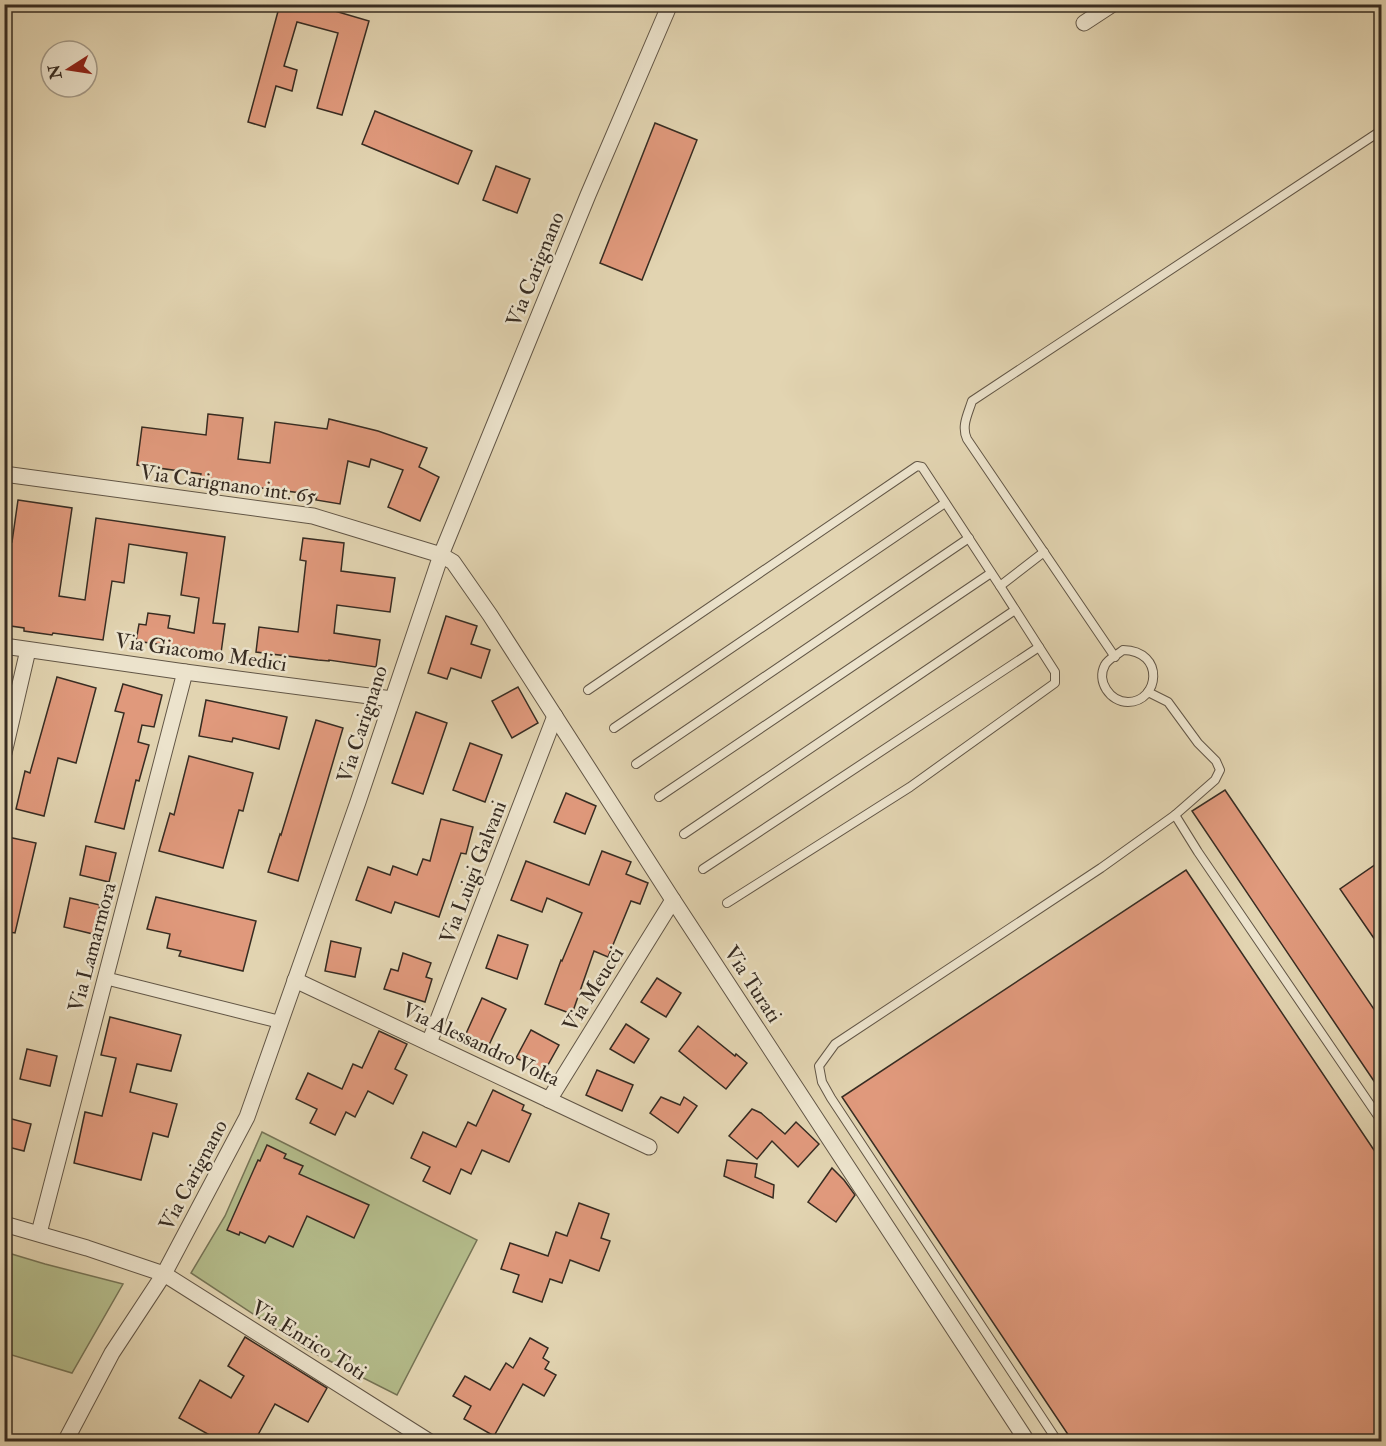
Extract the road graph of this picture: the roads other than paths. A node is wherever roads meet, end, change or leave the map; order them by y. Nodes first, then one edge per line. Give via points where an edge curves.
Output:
1 (670, 4) edge
2 (1113, 4) edge
3 (1084, 23) dead end
4 (1382, 130) edge
5 (4, 474) edge
6 (945, 503) junction
7 (969, 538) junction
8 (1044, 552) junction
9 (441, 555) junction
10 (991, 573) junction
11 (1000, 586) junction
12 (1015, 610) junction
13 (4, 646) edge
14 (1039, 647) junction
15 (28, 650) junction
16 (1115, 657) junction
17 (185, 672) junction
18 (588, 690) dead end
19 (1148, 692) junction
20 (392, 699) junction
21 (555, 716) junction
22 (614, 728) dead end
23 (4, 753) edge
24 (636, 764) dead end
25 (659, 796) dead end
26 (1175, 815) junction
27 (684, 834) dead end
28 (703, 869) dead end
29 (673, 900) junction
30 (727, 903) dead end
31 (105, 978) junction
32 (296, 980) junction
33 (280, 1022) junction
34 (429, 1043) junction
35 (549, 1100) junction
36 (1382, 1122) edge
37 (649, 1147) dead end
38 (4, 1224) edge
39 (39, 1233) junction
40 (164, 1274) junction
41 (65, 1442) edge
42 (430, 1442) edge
43 (1025, 1442) edge
44 (1058, 1442) edge

1 - 9 street, Via Carignano
2 - 3 street
4 - 8 lane via 972,401 964,433
5 - 9 street, Via Carignano int. 65 via 313,516
6 - 7 lane
6 - 18 lane via 922,467 917,466
6 - 22 lane
7 - 10 lane
7 - 24 lane
8 - 11 lane
8 - 16 lane
9 - 20 street, Via Carignano
9 - 21 street, Via Turati via 453,562
10 - 11 lane
10 - 25 lane
11 - 12 lane
12 - 14 lane
12 - 27 lane
13 - 15 street, Via Giacomo Medici
14 - 28 lane
14 - 30 lane via 1055,672 1055,683 910,787
15 - 17 street, Via Giacomo Medici
15 - 23 street
16 - 19 lane via 1123,650 1133,651 1150,662 1153,683
16 - 19 lane via 1105,662 1102,673 1109,694 1129,702
17 - 20 street, Via Giacomo Medici
17 - 31 street, Via Lamarmora
19 - 26 lane via 1168,702 1220,770 1215,780
20 - 32 street, Via Carignano
21 - 29 street, Via Turati
21 - 34 street, Via Luigi Galvani
26 - 36 lane
26 - 44 lane via 835,1044 819,1066 831,1098
29 - 35 street, Via Meucci
29 - 43 street, Via Turati
31 - 33 street
31 - 39 street, Via Lamarmora
32 - 33 street, Via Carignano
32 - 34 street, Via Alessandro Volta
33 - 40 street, Via Carignano via 247,1117
34 - 35 street, Via Alessandro Volta
35 - 37 street, Via Alessandro Volta
38 - 39 street, Via Enrico Toti
39 - 40 street, Via Enrico Toti
40 - 41 street, Via Carignano via 112,1353
40 - 42 street, Via Enrico Toti

